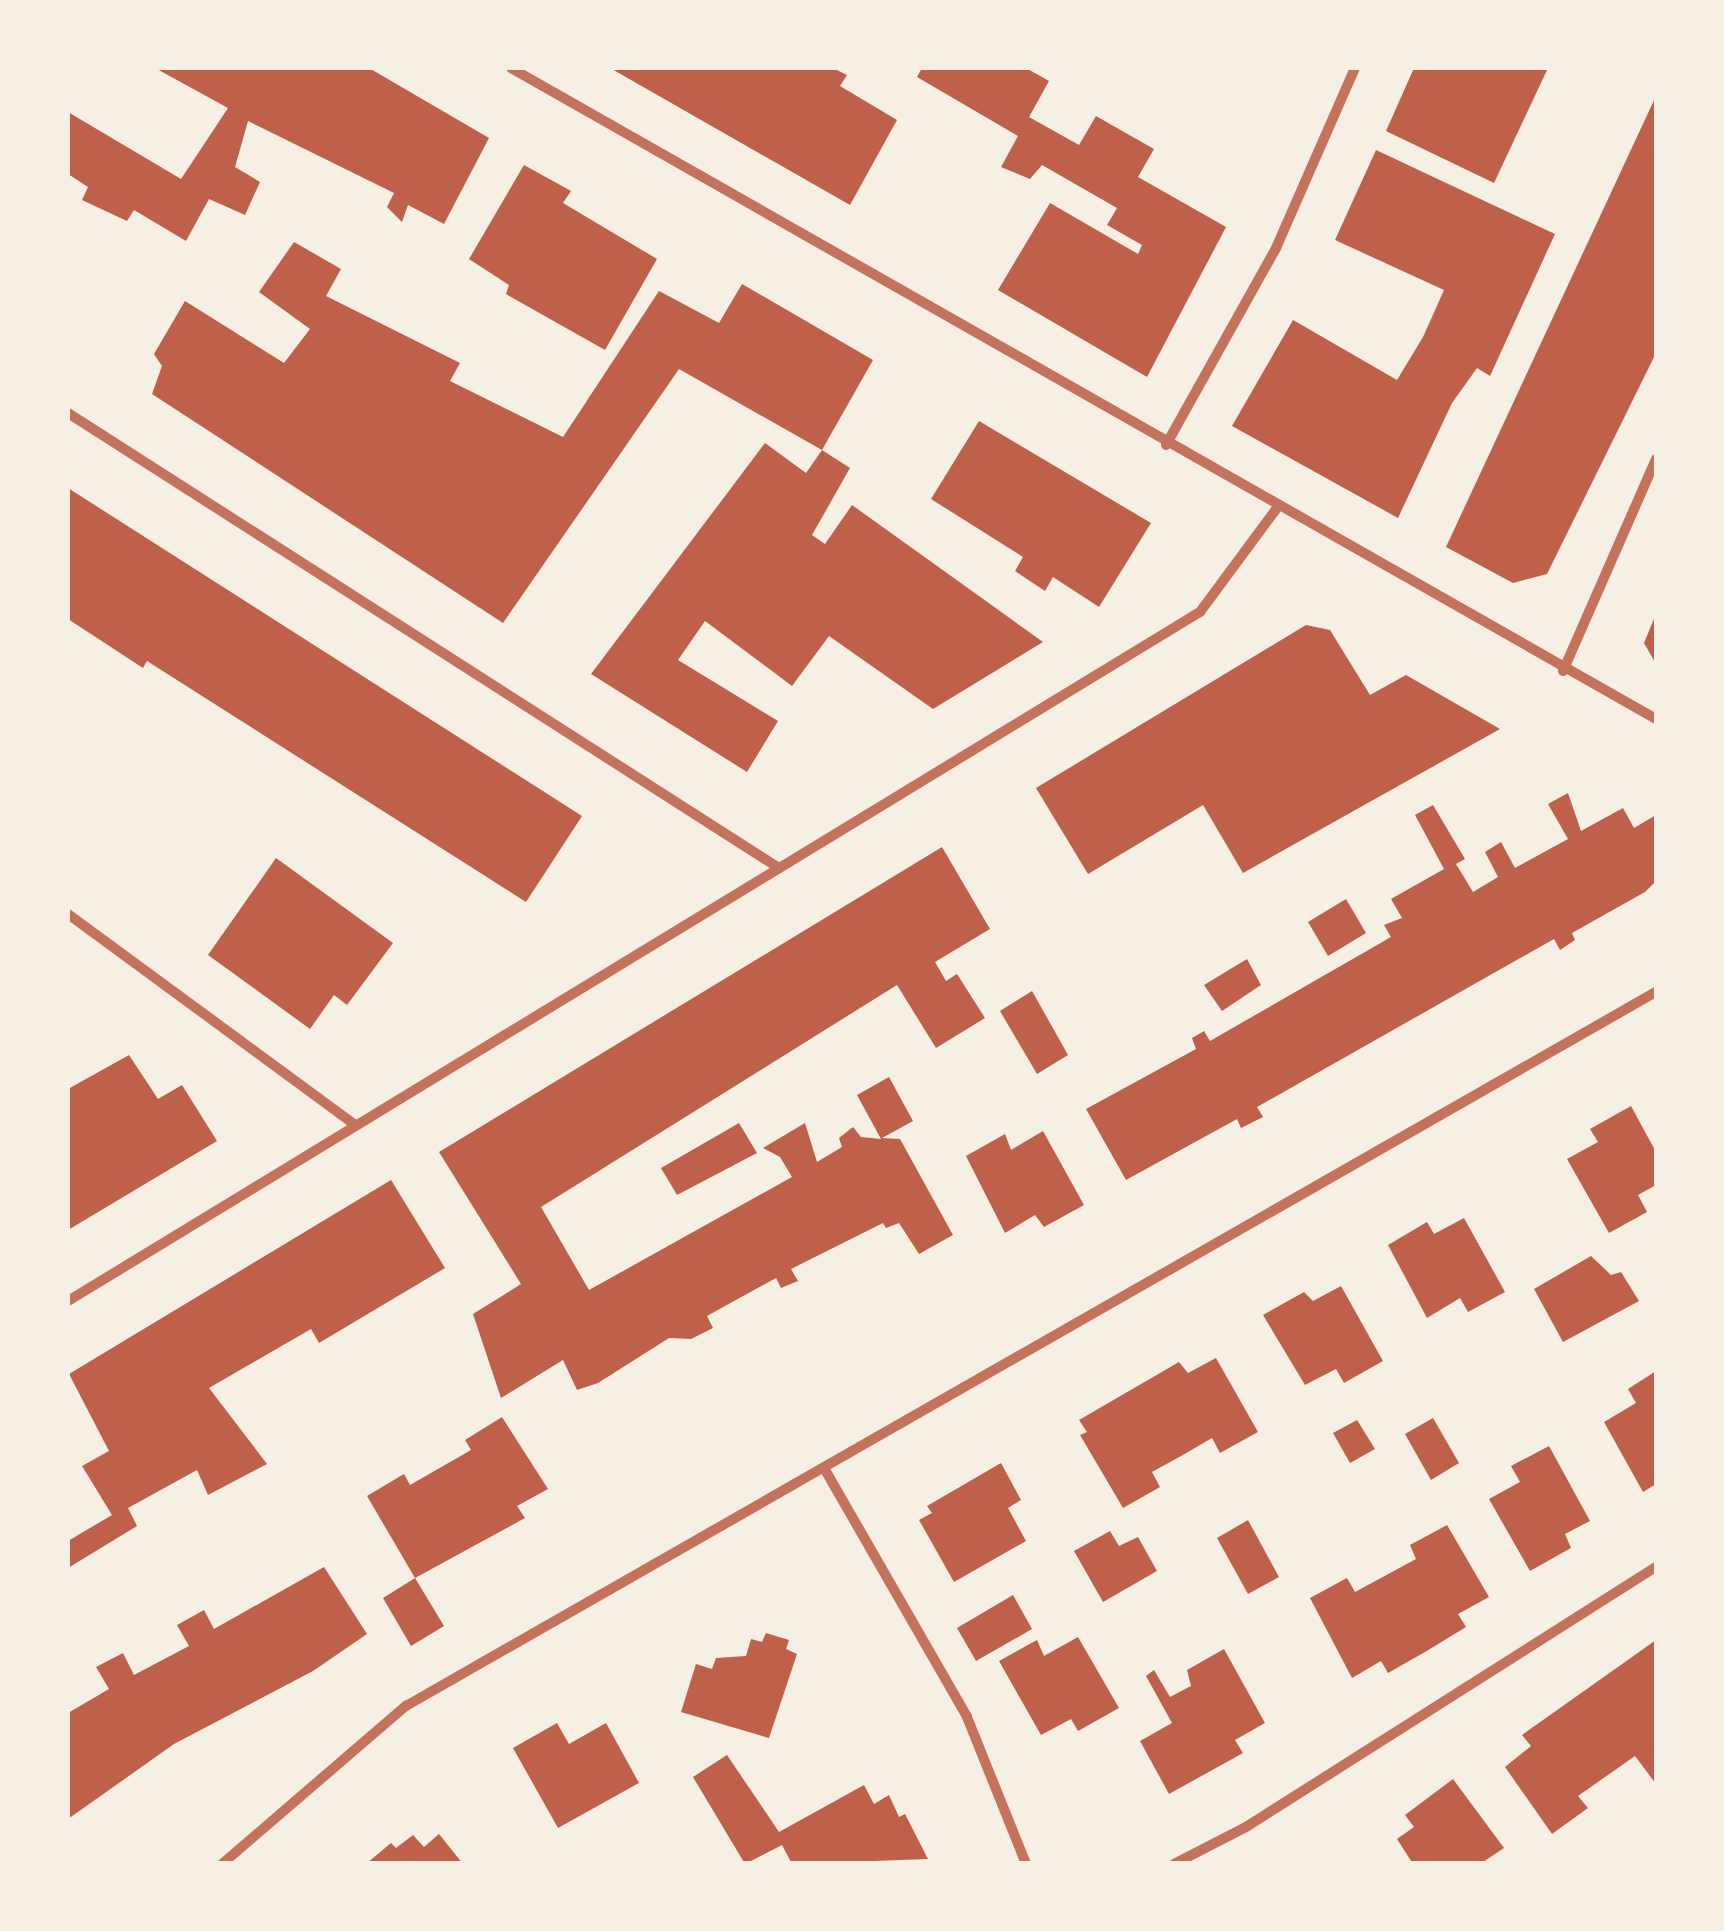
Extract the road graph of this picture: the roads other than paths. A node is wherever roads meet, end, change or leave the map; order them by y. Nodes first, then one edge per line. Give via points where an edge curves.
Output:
1 (511, 68) edge
2 (1354, 68) edge
3 (68, 414) edge
4 (1166, 446) junction
5 (1656, 459) edge
6 (1277, 508) junction
7 (1563, 671) junction
8 (1656, 719) edge
9 (778, 868) junction
10 (68, 914) edge
11 (1656, 992) edge
12 (355, 1124) junction
13 (68, 1301) edge
14 (824, 1468) junction
15 (1656, 1568) edge
16 (222, 1864) edge
17 (1026, 1864) edge
18 (1174, 1864) edge

1 - 4 street
2 - 4 street via 1276,248
3 - 9 street
4 - 6 street
5 - 7 street
6 - 7 street
6 - 9 street via 1200,612
7 - 8 street
9 - 12 street
10 - 12 street
11 - 14 street
12 - 13 street
14 - 16 street via 406,1706
14 - 17 street via 967,1716
15 - 18 street via 1246,1827

